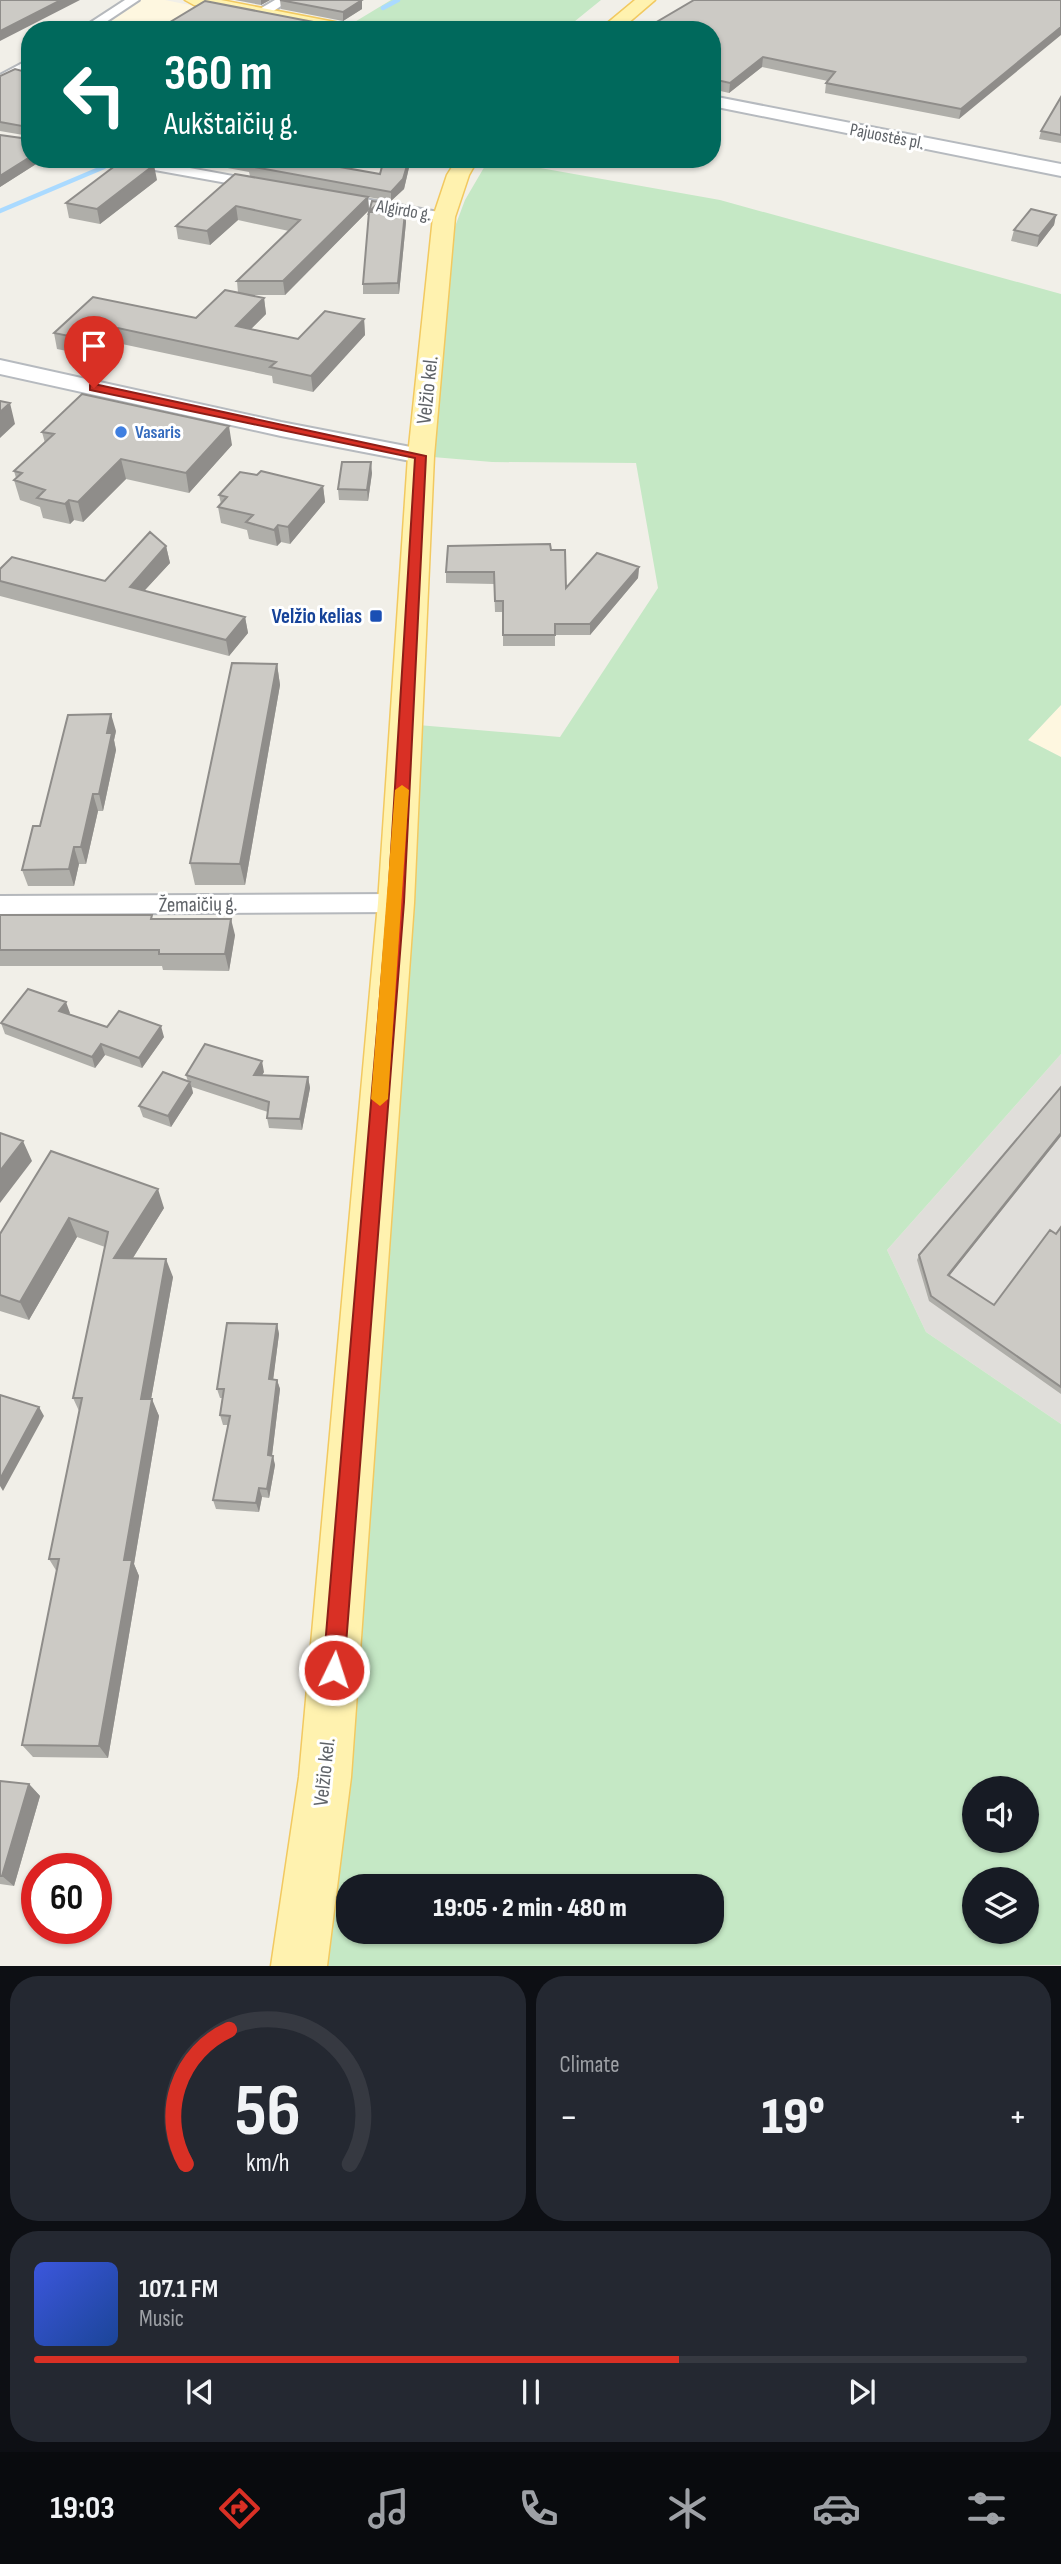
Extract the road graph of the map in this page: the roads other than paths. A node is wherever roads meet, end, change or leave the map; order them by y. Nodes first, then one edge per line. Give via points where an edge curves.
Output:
1 (133, 0) edge
2 (194, 0) edge
3 (284, 0) edge
4 (646, 0) edge
5 (262, 13) junction
6 (99, 21) edge
7 (301, 21) edge
8 (619, 21) edge
9 (0, 62) edge
10 (21, 64) edge
11 (21, 68) edge
12 (0, 80) edge
13 (721, 103) edge
14 (173, 168) edge
15 (459, 168) edge
16 (1061, 170) edge
17 (281, 188) edge
18 (335, 198) edge
19 (444, 217) junction
20 (0, 367) edge
21 (421, 456) junction
22 (396, 902) junction
23 (0, 905) edge
24 (299, 1965) edge

1 - 6 street
2 - 5 main road
3 - 5 street
4 - 8 main road
5 - 7 main road
9 - 10 street
11 - 12 street
13 - 16 main road, Pajuostės pl.
14 - 17 street
15 - 19 main road, Velžio kel.
18 - 19 street, Algirdo g.
19 - 21 main road, Velžio kel.
20 - 21 main road
21 - 22 main road, Velžio kel.
22 - 23 street, Žemaičių g.
22 - 24 main road, Velžio kel. via 325,1777

